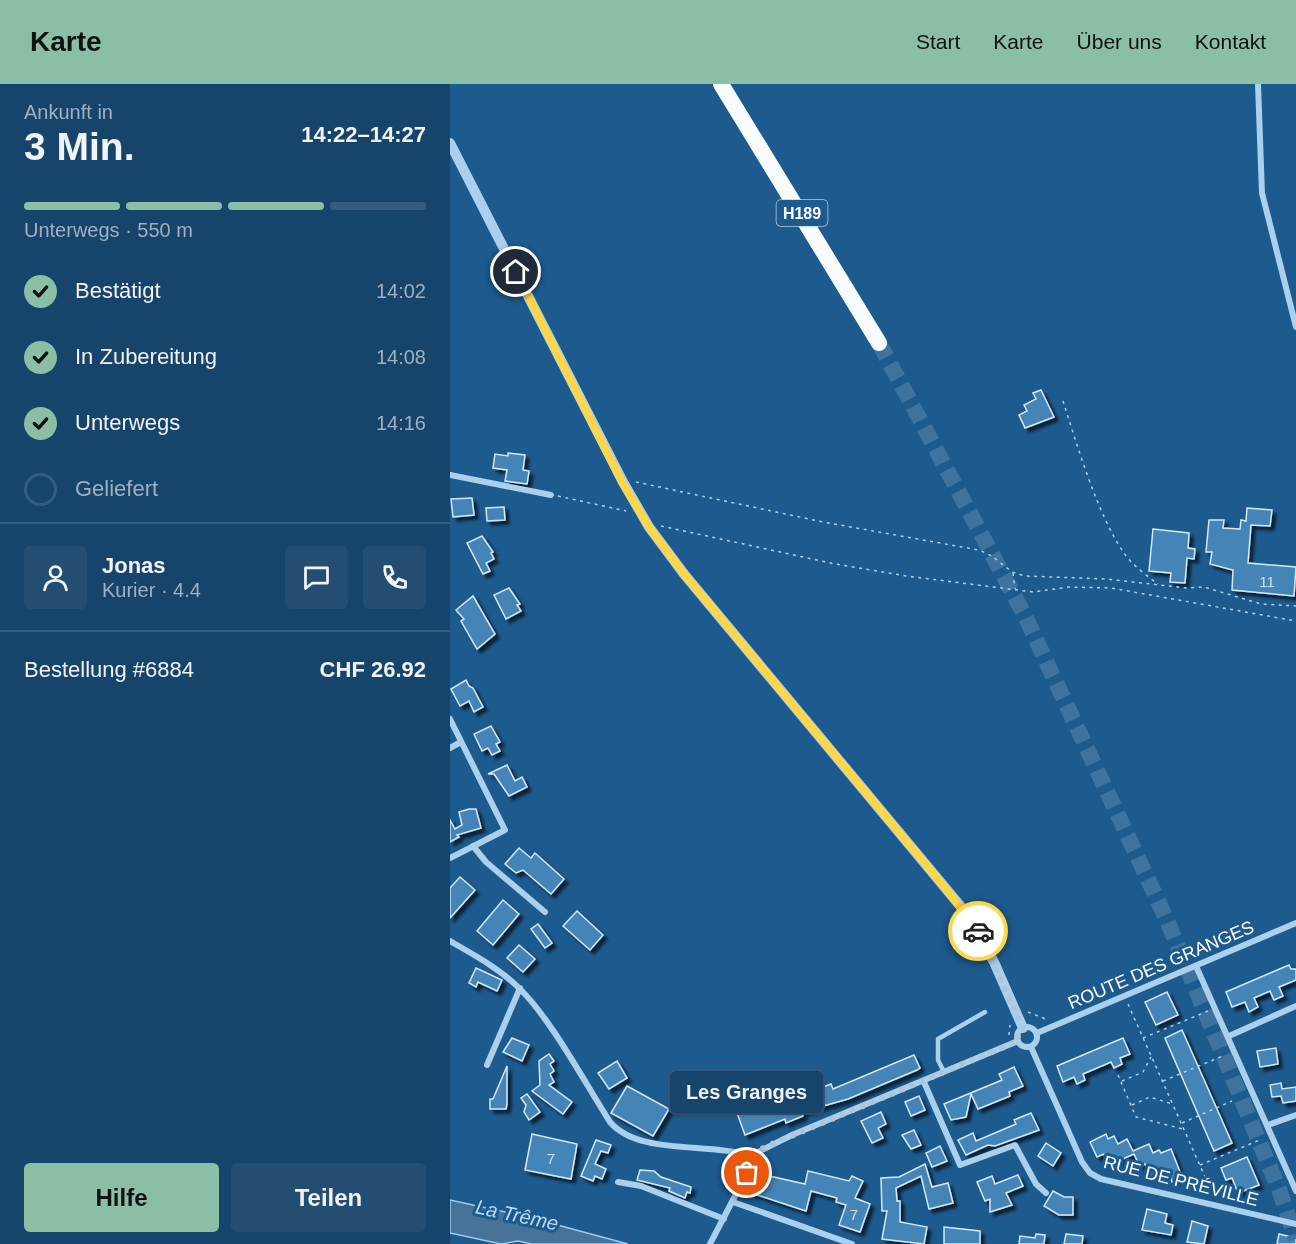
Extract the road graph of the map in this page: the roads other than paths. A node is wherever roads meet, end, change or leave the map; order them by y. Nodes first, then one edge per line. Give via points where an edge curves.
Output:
1 (721, 84) edge
2 (1258, 84) edge
3 (450, 143) edge
4 (1296, 327) edge
5 (879, 343) tunnel mouth
6 (450, 475) edge
7 (551, 495) road end
8 (450, 719) edge
9 (461, 742) junction
10 (450, 748) edge
11 (473, 846) junction
12 (450, 858) edge
13 (545, 912) dead end
14 (1296, 923) edge
15 (450, 941) edge
16 (1196, 966) junction
17 (520, 988) junction
18 (1296, 1006) edge
19 (985, 1012) dead end
20 (1023, 1028) junction
21 (1037, 1033) junction
22 (1229, 1036) junction
23 (1018, 1041) junction
24 (1031, 1047) junction
25 (488, 1065) dead end
26 (944, 1072) junction
27 (924, 1082) junction
28 (1296, 1115) edge
29 (1268, 1125) junction
30 (750, 1156) junction
31 (618, 1182) dead end
32 (1296, 1191) edge
33 (1046, 1193) dead end
34 (733, 1202) junction
35 (724, 1219) junction
36 (1296, 1224) edge
37 (710, 1244) edge
38 (852, 1244) edge

1 - 5 highway, H189
2 - 4 street via 1262,193
3 - 20 street via 622,482 649,527 962,908 994,962
6 - 7 street
8 - 9 street
9 - 10 street
9 - 11 street via 505,830
11 - 12 street
11 - 13 street via 486,862
14 - 16 street, ROUTE DES GRANGES
15 - 17 street
16 - 21 street, ROUTE DES GRANGES
16 - 22 street
17 - 25 street
17 - 30 street via 610,1122 623,1134 638,1140 724,1149
18 - 22 street
19 - 26 lane via 939,1039 938,1060
20 - 21 street via 1031,1027
20 - 23 street
21 - 24 street via 1037,1041
22 - 29 street
23 - 24 street
23 - 26 street
24 - 36 street, RUE DE PRÉVILLE via 1090,1173 1101,1179
26 - 27 street
27 - 30 street
27 - 33 street via 960,1165 1015,1145 1036,1184
28 - 29 street
29 - 32 street
30 - 34 street via 747,1173
31 - 35 street via 641,1186
34 - 35 street
34 - 38 street
35 - 37 street

